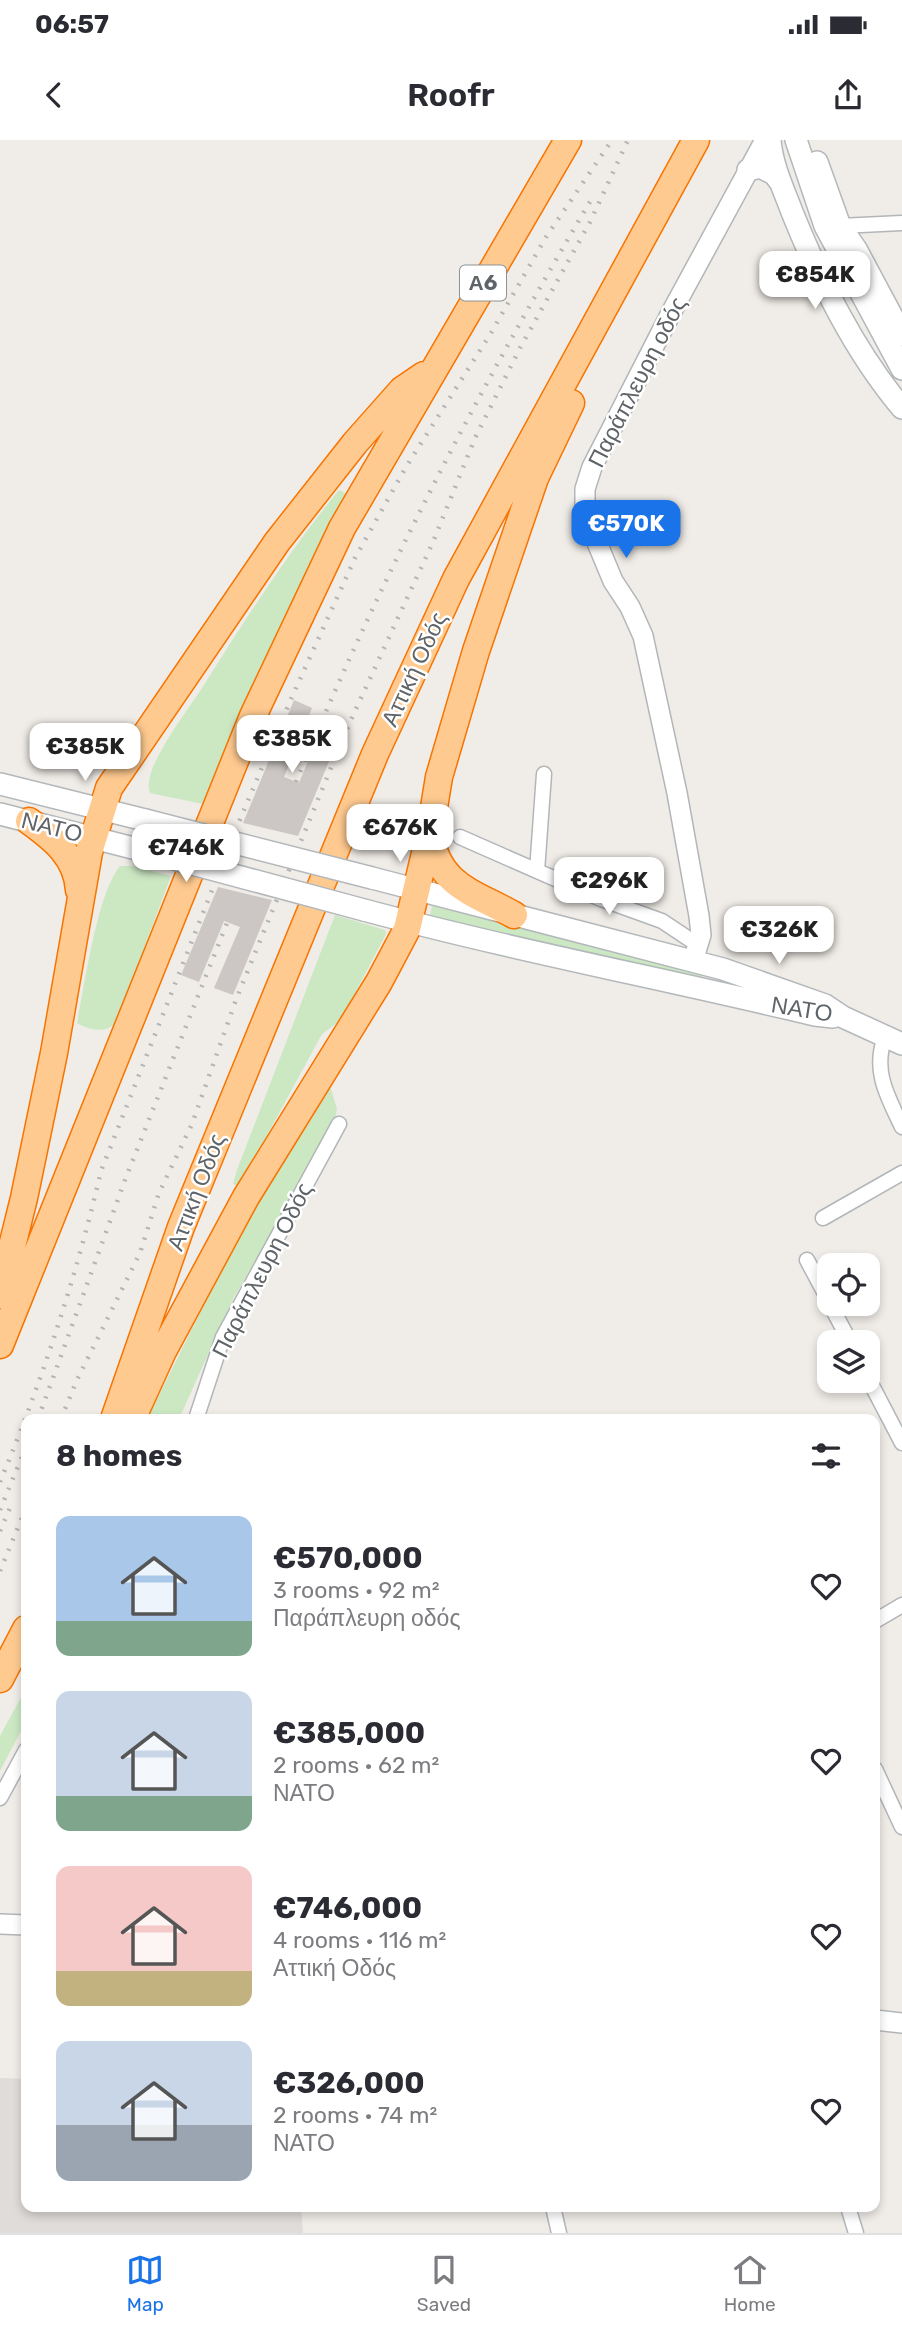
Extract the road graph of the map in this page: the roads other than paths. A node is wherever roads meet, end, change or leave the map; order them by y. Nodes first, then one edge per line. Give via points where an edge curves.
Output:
1 (569, 140) edge
2 (696, 140) edge
3 (768, 140) edge
4 (796, 140) edge
5 (811, 140) edge
6 (748, 170) junction
7 (780, 182) junction
8 (902, 223) edge
9 (840, 226) junction
10 (612, 294) junction
11 (902, 335) edge
12 (433, 368) junction
13 (902, 369) edge
14 (902, 408) edge
15 (544, 774) dead end
16 (0, 785) edge
17 (102, 809) junction
18 (0, 814) edge
19 (29, 821) junction
20 (430, 832) junction
21 (93, 837) junction
22 (460, 837) dead end
23 (537, 871) junction
24 (416, 890) junction
25 (80, 901) junction
26 (514, 915) junction
27 (410, 922) junction
28 (696, 953) junction
29 (843, 1017) junction
30 (893, 1041) edge
31 (339, 1124) dead end
32 (902, 1127) edge
33 (902, 1173) edge
34 (823, 1218) dead end
35 (807, 1261) dead end
36 (817, 1279) edge
37 (0, 1295) edge
38 (0, 1345) edge
39 (876, 1393) edge
40 (116, 1414) edge
41 (133, 1414) edge
42 (198, 1414) edge
43 (902, 1444) edge
44 (902, 1605) edge
45 (880, 1618) edge
46 (21, 1639) edge
47 (0, 1679) edge
48 (21, 1759) edge
49 (880, 1780) edge
50 (0, 1798) edge
51 (902, 1827) edge
52 (0, 1924) edge
53 (21, 1925) edge
54 (880, 2021) edge
55 (902, 2023) edge
56 (554, 2212) edge
57 (850, 2212) edge
58 (559, 2233) edge
59 (856, 2233) edge

1 - 12 highway, Α6
2 - 10 highway, Αττική Οδός
3 - 6 street, Παράπλευρη οδός
3 - 7 main road
4 - 13 main road via 825,226
5 - 9 main road
6 - 7 main road via 760,167
6 - 28 street, Παράπλευρη οδός via 592,467 585,489 597,545 643,636 685,839 701,935
7 - 14 main road via 825,285 861,352
8 - 9 street
9 - 11 main road
10 - 20 highway via 587,369 536,478 476,651 439,777
10 - 40 highway, Αττική Οδός via 456,579 375,754 181,1227
12 - 17 highway via 402,390 277,542 115,779
12 - 38 highway, Α6 via 342,528 253,716
15 - 23 street
16 - 17 main road, ΝΑΤΟ
17 - 21 highway
17 - 24 main road, ΝΑΤΟ, bridge
18 - 19 main road, ΝΑΤΟ
19 - 21 main road, ΝΑΤΟ
19 - 25 highway via 67,854 78,879
20 - 24 highway
20 - 26 highway via 432,852 451,881
21 - 25 highway
21 - 27 main road, ΝΑΤΟ, bridge
22 - 23 street
23 - 28 street via 662,921
24 - 26 main road, ΝΑΤΟ
24 - 27 highway
25 - 37 highway via 54,1054
26 - 28 main road, ΝΑΤΟ
27 - 29 main road, ΝΑΤΟ via 815,1015
27 - 41 highway via 380,982 246,1197
28 - 29 main road, ΝΑΤΟ via 825,1004
29 - 30 main road
30 - 32 street via 878,1060 879,1074
31 - 42 street, Παράπλευρη Οδός via 223,1337
33 - 34 street
35 - 36 street
39 - 43 street
44 - 45 street
46 - 47 highway
48 - 50 street
49 - 51 street
52 - 53 street
54 - 55 street
56 - 58 street
57 - 59 street

